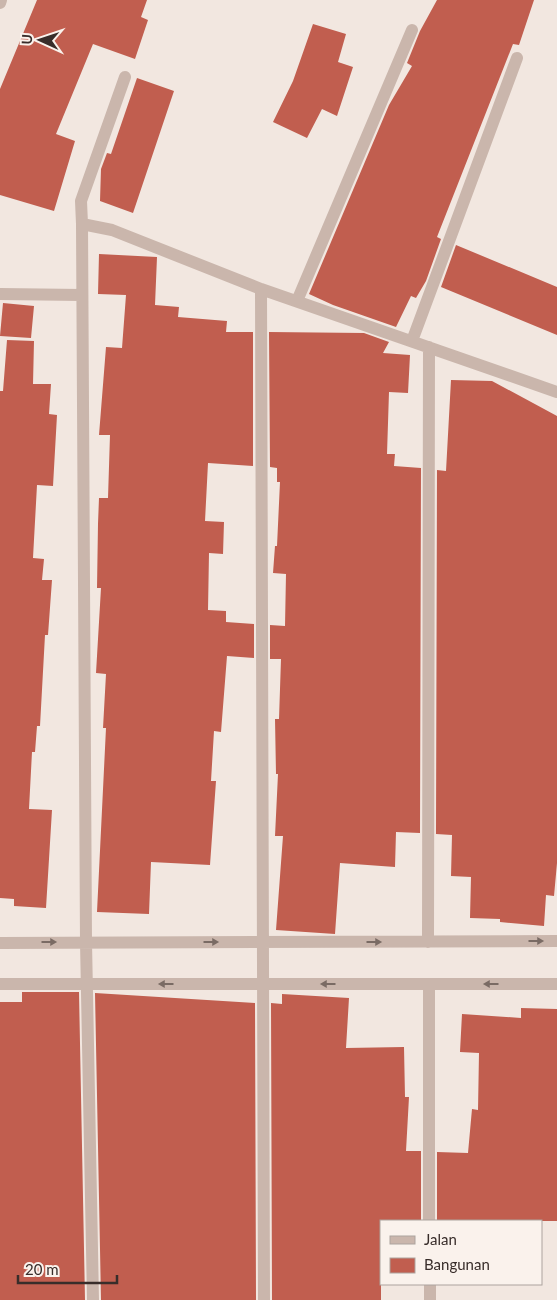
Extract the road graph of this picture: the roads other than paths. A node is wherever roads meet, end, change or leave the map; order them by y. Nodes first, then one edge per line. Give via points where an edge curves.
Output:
1 (412, 30) dead end
2 (517, 58) dead end
3 (125, 77) dead end
4 (82, 224) junction
5 (261, 289) junction
6 (0, 294) edge
7 (82, 295) junction
8 (297, 302) junction
9 (412, 341) junction
10 (429, 347) junction
11 (557, 392) edge
12 (86, 942) junction
13 (263, 942) junction
14 (428, 942) junction
15 (557, 942) edge
16 (0, 943) edge
17 (0, 984) edge
18 (88, 984) junction
19 (264, 984) junction
20 (429, 984) junction
21 (557, 984) edge
22 (429, 1220) edge
23 (430, 1285) edge
24 (93, 1300) edge
25 (264, 1300) edge
26 (430, 1300) edge

1 - 8 street
2 - 9 street
3 - 4 street via 81,201
4 - 5 street via 112,230
4 - 7 street
5 - 8 street
5 - 13 street
6 - 7 street
7 - 12 street
8 - 9 street
9 - 10 street
10 - 11 street
10 - 14 street
12 -> 13 street
16 -> 12 street
12 - 18 street
13 -> 14 street
13 - 19 street
14 -> 15 street
17 - 18 street
19 -> 18 street
18 - 24 street
20 -> 19 street
19 - 25 street
21 -> 20 street
20 - 22 street
23 - 26 street

